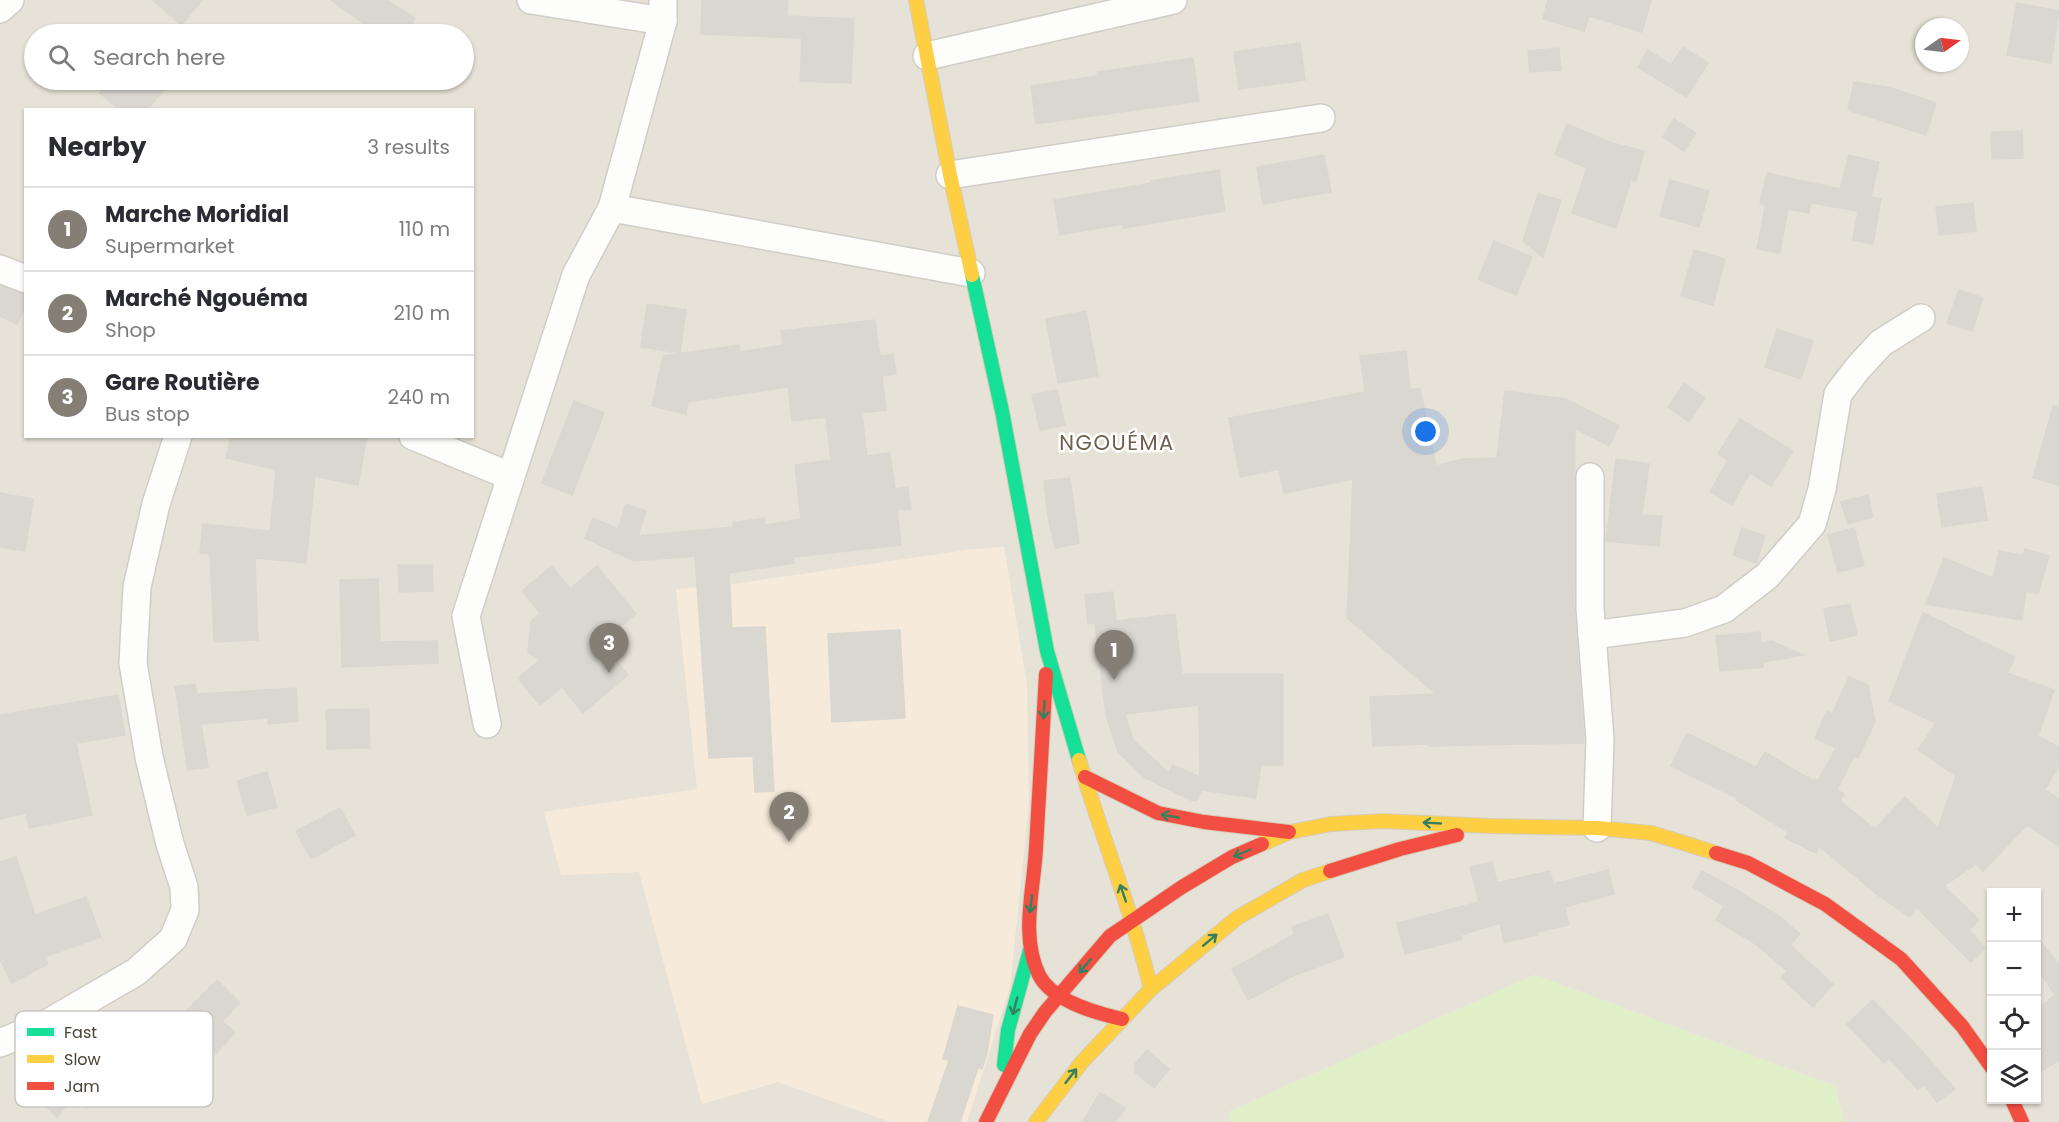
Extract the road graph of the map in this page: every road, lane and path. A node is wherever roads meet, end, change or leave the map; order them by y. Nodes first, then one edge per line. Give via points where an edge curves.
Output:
1 (10, 0) edge
2 (531, 0) edge
3 (916, 0) edge
4 (1173, 0) edge
5 (0, 9) edge
6 (663, 11) edge
7 (927, 56) junction
8 (1321, 118) dead end
9 (950, 175) junction
10 (612, 208) junction
11 (0, 269) edge
12 (972, 273) junction
13 (24, 278) edge
14 (1921, 318) dead end
15 (177, 438) edge
16 (418, 438) edge
17 (510, 476) junction
18 (1590, 477) dead end
19 (1592, 635) junction
20 (1047, 651) junction
21 (487, 724) dead end
22 (1085, 777) junction
23 (1490, 826) junction
24 (1597, 828) junction
25 (1290, 832) junction
26 (1133, 920) junction
27 (1030, 950) junction
28 (1151, 989) junction
29 (1059, 995) junction
30 (69, 1011) edge
31 (1122, 1019) junction
32 (15, 1037) edge
33 (0, 1043) edge
34 (1987, 1061) edge
35 (1002, 1088) junction
36 (2014, 1104) edge
37 (986, 1122) edge
38 (1036, 1122) edge
39 (2022, 1122) edge

1 - 5 street
2 - 6 street
3 - 7 main road
4 - 7 street
6 - 10 street
7 - 9 main road
8 - 9 street
9 - 12 main road
10 - 12 street
10 - 17 street via 576,275
11 - 13 street
12 - 20 main road
14 - 19 street via 1881,343 1838,394 1812,524 1767,576 1724,609 1685,623
15 - 30 street via 156,504 137,587 133,663 148,757 184,887 185,910 173,939 136,972
16 - 17 street
17 - 21 street via 466,616
18 - 19 street
19 - 24 street via 1600,740
20 - 22 main road
20 -> 27 main road
25 -> 22 main road via 1158,813
26 -> 22 main road
23 - 24 main road
23 -> 25 main road via 1383,821 1331,824
28 -> 23 main road via 1237,918 1303,880
24 - 34 main road via 1652,833 1748,863 1825,904 1901,959 1962,1026
25 -> 26 main road via 1232,857
26 - 28 main road
26 -> 29 main road via 1110,936
27 - 29 main road via 1040,977
27 -> 35 main road via 1008,1030
28 - 31 main road
29 - 31 main road via 1089,1011
29 - 35 main road via 1030,1034
38 -> 31 main road via 1082,1062
32 - 33 street
35 - 37 main road
36 - 39 main road

